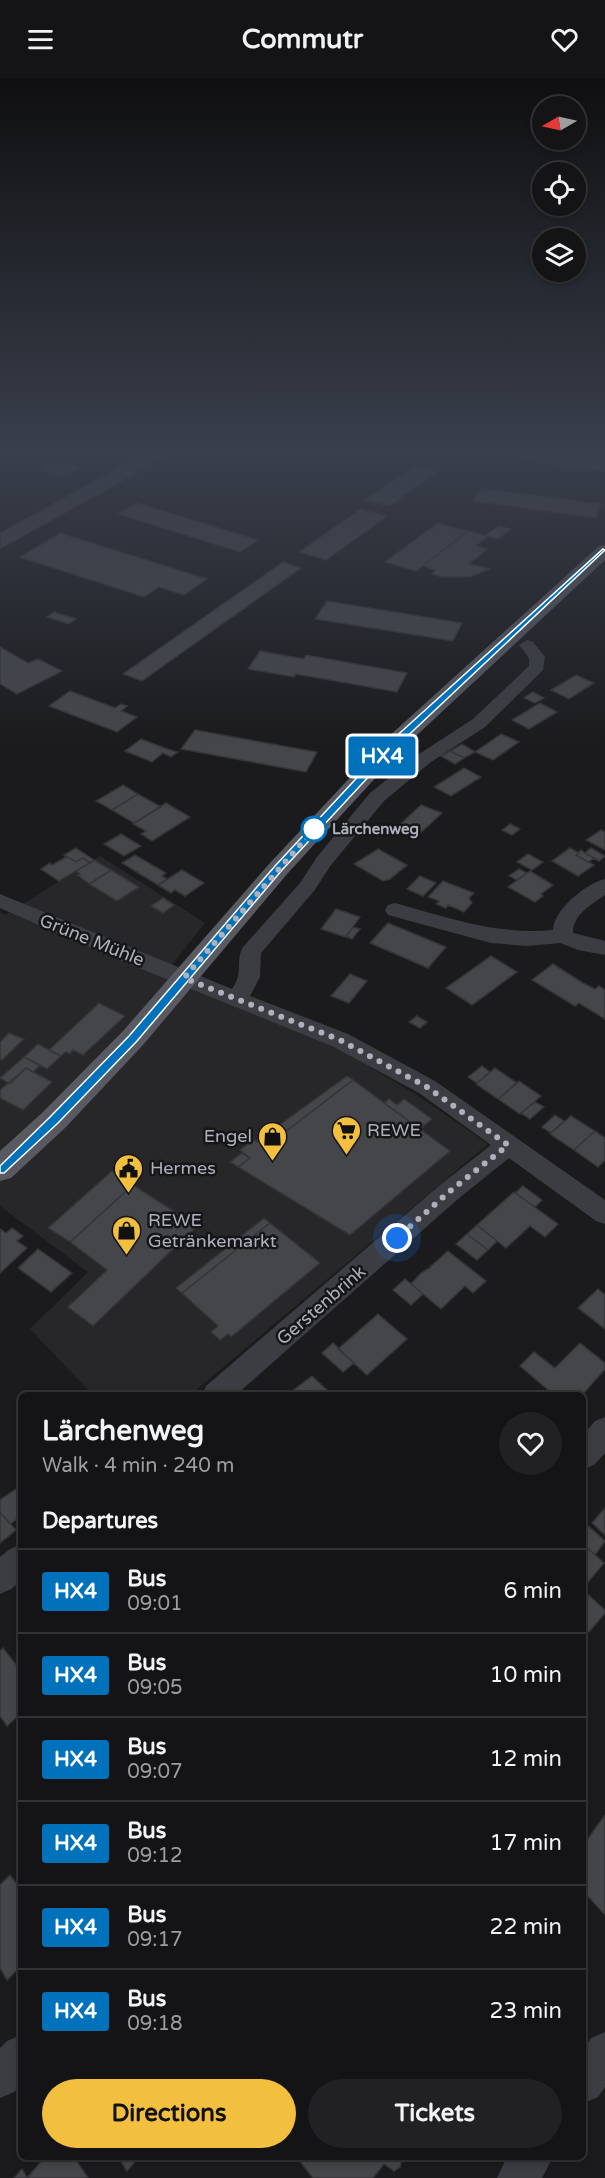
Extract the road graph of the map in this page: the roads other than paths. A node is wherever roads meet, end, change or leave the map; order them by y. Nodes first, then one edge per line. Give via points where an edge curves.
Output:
1 (605, 550) edge
2 (527, 645) dead end
3 (605, 885) edge
4 (0, 900) edge
5 (395, 910) dead end
6 (563, 936) junction
7 (605, 948) edge
8 (184, 978) junction
9 (236, 999) junction
10 (508, 1145) junction
11 (0, 1169) edge
12 (605, 1214) edge
13 (219, 1392) edge
14 (605, 1431) edge
15 (586, 1453) edge
16 (18, 1563) edge
17 (0, 1578) edge
18 (605, 2052) edge
19 (18, 2058) edge
20 (0, 2078) edge
21 (586, 2080) edge
22 (530, 2160) edge
23 (518, 2178) edge

1 - 8 main road via 394,743 339,800
2 - 9 street via 537,657 537,667 479,723 425,758 377,797 250,952 249,984
3 - 6 street via 574,907 563,922
4 - 8 street, Grüne Mühle
5 - 6 street via 491,936
6 - 7 street
8 - 9 street
8 - 11 main road via 133,1038
9 - 10 street via 340,1040 427,1087
10 - 12 street
10 - 13 street, Gerstenbrink
14 - 15 street
16 - 17 street
18 - 21 street
19 - 20 street
22 - 23 street

